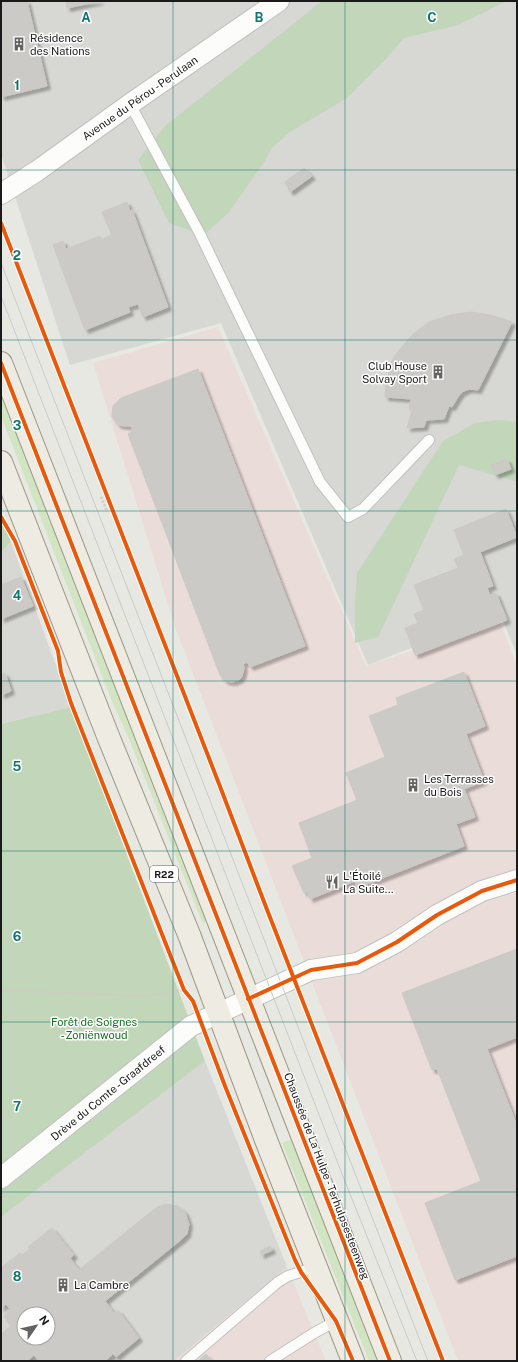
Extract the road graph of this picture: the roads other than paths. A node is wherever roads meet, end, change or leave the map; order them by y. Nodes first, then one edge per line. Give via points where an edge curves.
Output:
1 (279, 1) edge
2 (130, 104) junction
3 (1, 194) edge
4 (1, 363) edge
5 (429, 440) dead end
6 (1, 462) edge
7 (517, 880) edge
8 (248, 999) junction
9 (210, 1017) junction
10 (1, 1178) edge
11 (316, 1267) junction
12 (336, 1321) junction
13 (186, 1361) edge
14 (270, 1361) edge
15 (353, 1361) edge
16 (390, 1361) edge

1 - 2 street, Avenue du Pérou - Perulaan
2 - 3 street, Avenue du Pérou - Perulaan
2 - 5 lane via 200,234 320,482 348,517 363,509
4 - 8 main road, Chaussée de La Hulpe - Terhulpsesteenweg
6 - 9 main road, R22 via 190,937
7 - 8 street, Drève du Comte - Graafdreef via 482,891 357,963 311,970
8 - 9 street, Drève du Comte - Graafdreef
8 - 16 main road, Chaussée de La Hulpe - Terhulpsesteenweg
9 - 10 street, Drève du Comte - Graafdreef via 191,1026
9 - 11 main road, R22 via 266,1140
11 - 12 main road, R22
11 - 13 lane via 278,1282
12 - 14 lane
12 - 15 main road, R22

